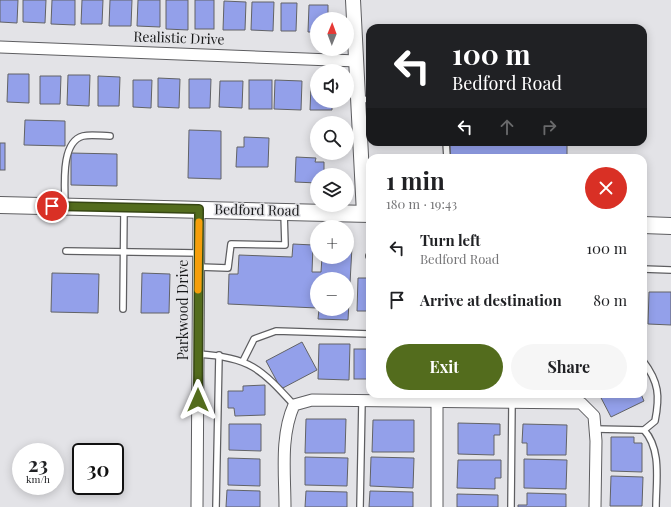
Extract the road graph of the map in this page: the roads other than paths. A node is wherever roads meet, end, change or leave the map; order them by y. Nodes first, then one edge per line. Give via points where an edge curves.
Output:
1 (353, 0) edge
2 (0, 47) edge
3 (357, 61) junction
4 (364, 100) edge
5 (110, 136) dead end
6 (366, 202) edge
7 (0, 204) edge
8 (65, 206) junction
9 (124, 208) junction
10 (199, 209) junction
11 (284, 211) junction
12 (366, 214) edge
13 (647, 225) edge
14 (671, 226) edge
15 (66, 251) dead end
16 (124, 252) junction
17 (199, 253) junction
18 (199, 267) junction
19 (647, 270) edge
20 (671, 270) edge
21 (123, 309) dead end
22 (366, 334) edge
23 (198, 354) junction
24 (219, 355) junction
25 (243, 361) junction
26 (647, 366) edge
27 (362, 401) junction
28 (437, 401) junction
29 (512, 402) junction
30 (294, 405) junction
31 (595, 429) junction
32 (644, 430) junction
33 (197, 507) edge
34 (216, 507) edge
35 (285, 507) edge
36 (360, 507) edge
37 (437, 507) edge
38 (511, 507) edge
39 (595, 507) edge
40 (656, 507) edge

1 - 3 street
2 - 3 street, Realistic Drive
3 - 4 street
4 - 6 street via 360,130
5 - 8 lane via 84,135 75,140 66,158
7 - 8 main road, Bedford Road
8 - 9 main road, Bedford Road
9 - 10 main road, Bedford Road
9 - 16 lane
10 - 11 main road, Bedford Road
10 - 17 street, Parkwood Drive
11 - 12 main road, Bedford Road
11 - 18 lane via 285,244 231,244 228,268
13 - 14 main road
15 - 16 lane
16 - 17 lane
16 - 21 lane
17 - 18 street, Parkwood Drive
18 - 23 street, Parkwood Drive
19 - 20 lane
22 - 25 lane via 276,331 254,339
23 - 24 lane
23 - 33 street, Parkwood Drive
24 - 25 lane
24 - 34 lane
25 - 30 lane via 266,375
26 - 32 lane via 657,387 658,406 655,422
27 - 28 street
27 - 30 street via 312,400
27 - 36 lane
28 - 29 street
28 - 37 street
29 - 31 street via 581,403 594,416
29 - 38 lane
30 - 35 street via 288,419 286,438
31 - 32 lane
31 - 39 street
32 - 40 lane via 651,437 656,450

